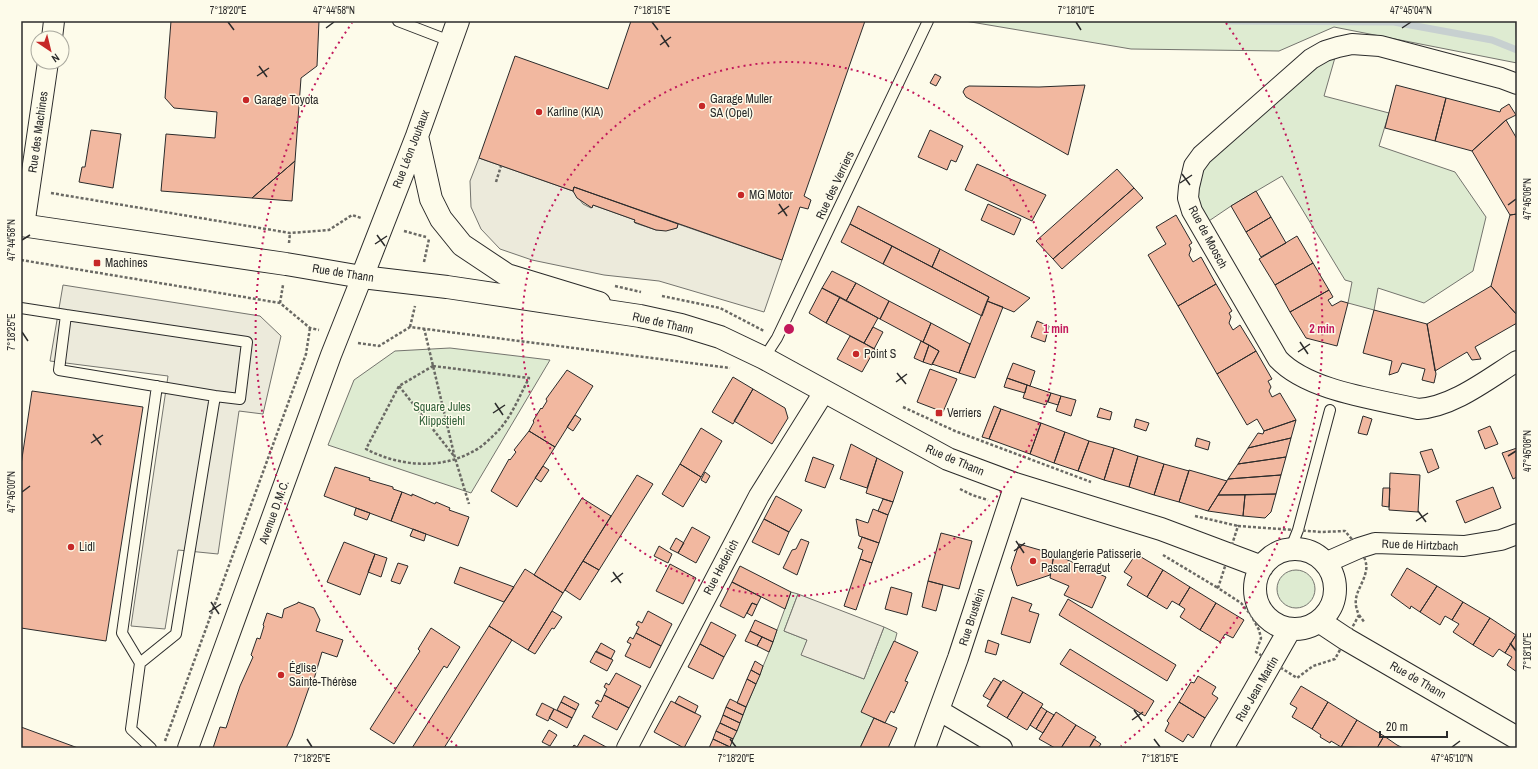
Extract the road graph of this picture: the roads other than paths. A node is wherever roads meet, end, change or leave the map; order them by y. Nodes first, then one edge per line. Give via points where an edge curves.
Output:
1 (398, 21) edge
2 (458, 21) edge
3 (928, 21) edge
4 (450, 41) junction
5 (47, 70) edge
6 (1517, 84) edge
7 (417, 136) junction
8 (22, 226) edge
9 (362, 277) junction
10 (21, 308) edge
11 (66, 315) junction
12 (640, 316) junction
13 (764, 358) junction
14 (1517, 361) edge
15 (157, 386) junction
16 (824, 392) junction
17 (215, 396) junction
18 (1330, 410) dead end
19 (1014, 484) junction
20 (1517, 534) edge
21 (1294, 540) junction
22 (1326, 563) junction
23 (1262, 567) junction
24 (1319, 621) junction
25 (1290, 629) junction
26 (140, 663) junction
27 (940, 711) junction
28 (1517, 738) edge
29 (151, 748) edge
30 (188, 748) edge
31 (627, 748) edge
32 (925, 748) edge
33 (1002, 748) edge
34 (1222, 748) edge

1 - 4 lane
2 - 4 main road, Rue Léon Jouhaux
3 - 13 lane, Rue des Verriers via 777,338
4 - 7 main road, Rue Léon Jouhaux
5 - 8 street, Rue des Machines via 30,190
6 - 14 street, Rue de Moosch via 1380,46 1352,44 1325,51 1300,68 1202,155 1194,166 1188,198 1200,227 1278,359 1298,376 1335,389 1418,409 1429,408 1453,399
7 - 9 main road, Rue Léon Jouhaux
7 - 12 main road via 431,199 441,219 462,245 507,275
8 - 9 main road, Rue de Thann
9 - 12 main road, Rue de Thann
9 - 30 street, Avenue D.M.C. via 338,335
10 - 11 lane
11 - 15 lane via 59,370
11 - 17 lane via 247,342 240,399
12 - 13 main road, Rue de Thann via 681,325 720,338
13 - 16 main road, Rue de Thann
15 - 17 lane
15 - 26 lane via 122,634
16 - 19 main road, Rue de Thann via 948,459
16 - 31 street, Rue Hederich via 759,496
17 - 26 lane via 176,634
18 - 21 lane
19 - 23 main road, Rue de Thann via 1160,528
19 - 27 street, Rue Brustlein
20 - 22 street, Rue de Hirtzbach via 1501,540 1464,546 1384,542 1369,544
21 - 22 main road via 1301,550 1314,554
21 - 23 main road
22 - 24 main road via 1333,577 1334,597 1331,607
23 - 25 main road via 1257,577 1256,589 1260,608 1273,623
24 - 25 main road via 1306,628
24 - 28 main road, Rue de Thann
25 - 34 main road, Rue Jean Martin
26 - 29 lane via 131,729
27 - 32 street, Rue Brustlein
27 - 33 street

